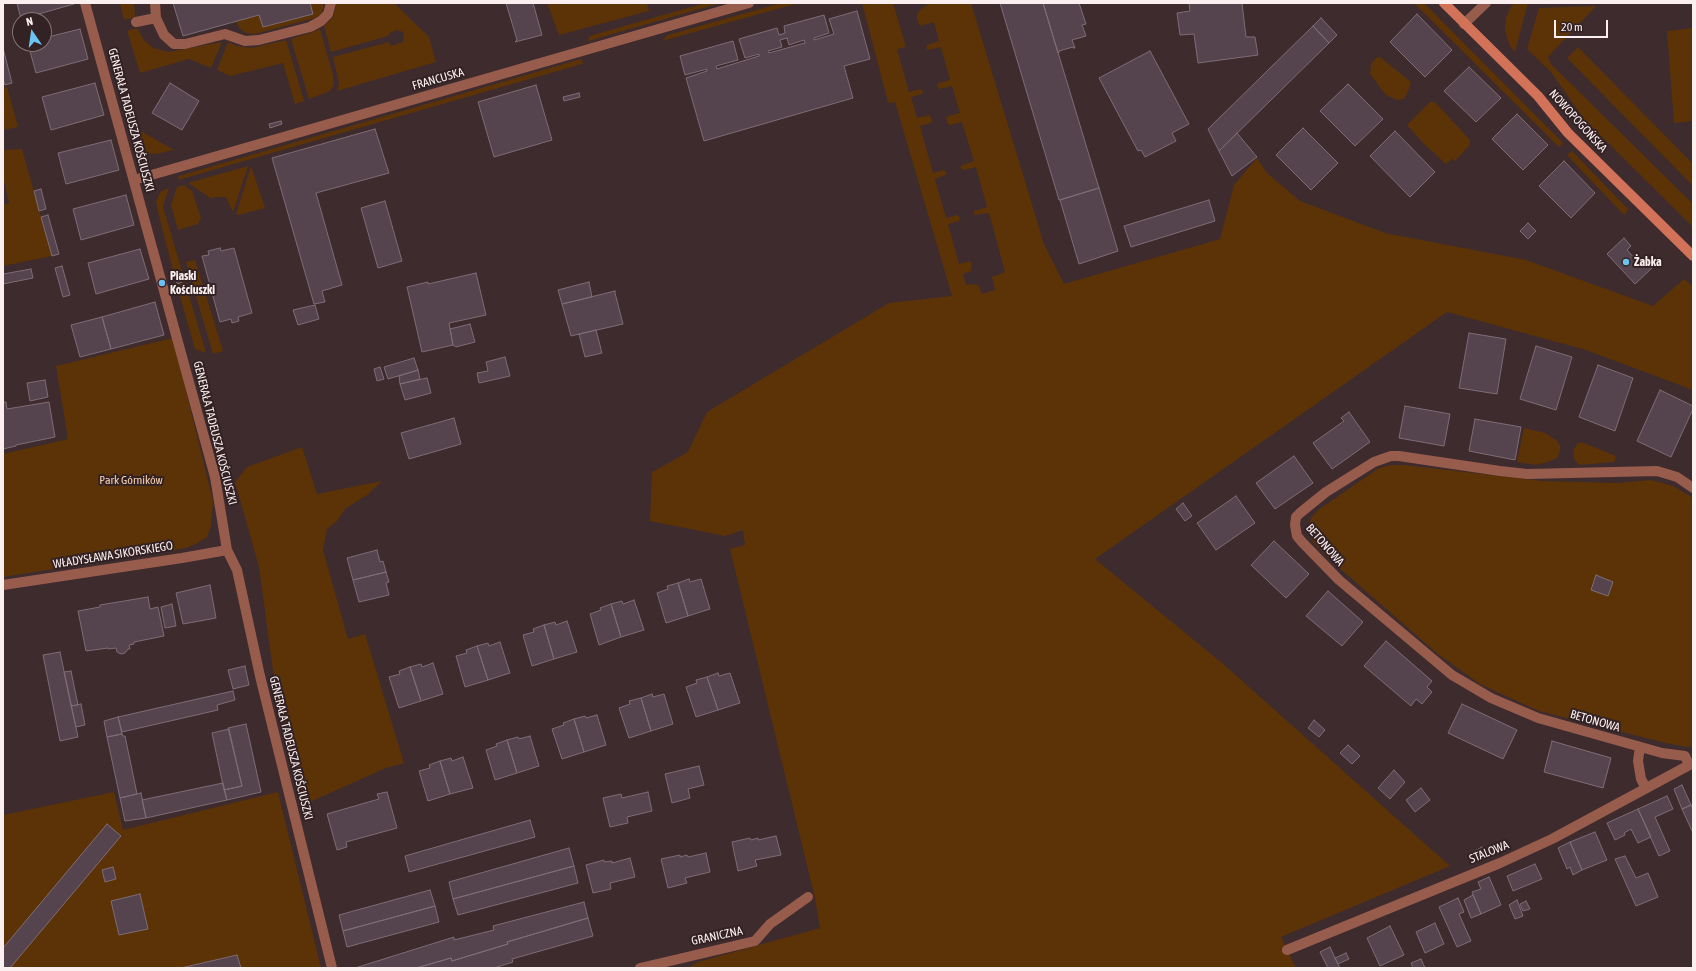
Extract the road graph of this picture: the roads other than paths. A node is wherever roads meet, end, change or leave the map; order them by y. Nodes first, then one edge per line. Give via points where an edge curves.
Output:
1 (85, 3) edge
2 (155, 3) edge
3 (331, 3) edge
4 (749, 3) edge
5 (1444, 3) edge
6 (1486, 3) edge
7 (156, 18) junction
8 (136, 22) dead end
9 (1464, 24) junction
10 (134, 180) junction
11 (1693, 256) edge
12 (1693, 488) edge
13 (227, 550) junction
14 (3, 585) edge
15 (1640, 747) junction
16 (1691, 764) edge
17 (1646, 788) junction
18 (808, 897) dead end
19 (1287, 950) dead end
20 (332, 967) edge
21 (640, 968) edge

1 - 10 street, GENERAŁA TADEUSZA KOŚCIUSZKI
2 - 7 street
3 - 7 street via 328,14 310,27 259,40 245,41 225,34 185,44 174,44 164,35
4 - 10 street, FRANCUSKA
5 - 9 street, NOWOPOGOŃSKA
6 - 9 street
7 - 8 street
9 - 11 street, NOWOPOGOŃSKA via 1538,96 1571,136
10 - 13 street, GENERAŁA TADEUSZA KOŚCIUSZKI via 215,477
12 - 15 street, BETONOWA via 1677,477 1657,471 1527,474 1391,456 1374,462 1326,492 1300,513 1295,521 1297,536 1330,572 1452,675 1491,698 1538,718
13 - 14 street, WŁADYSŁAWA SIKORSKIEGO
13 - 20 street, GENERAŁA TADEUSZA KOŚCIUSZKI via 237,570
15 - 16 street, BETONOWA via 1662,754 1685,756
15 - 17 street via 1638,761 1641,779
16 - 17 street, STALOWA
17 - 19 street, STALOWA via 1552,839
18 - 21 street, GRANICZNA via 770,924 755,941

